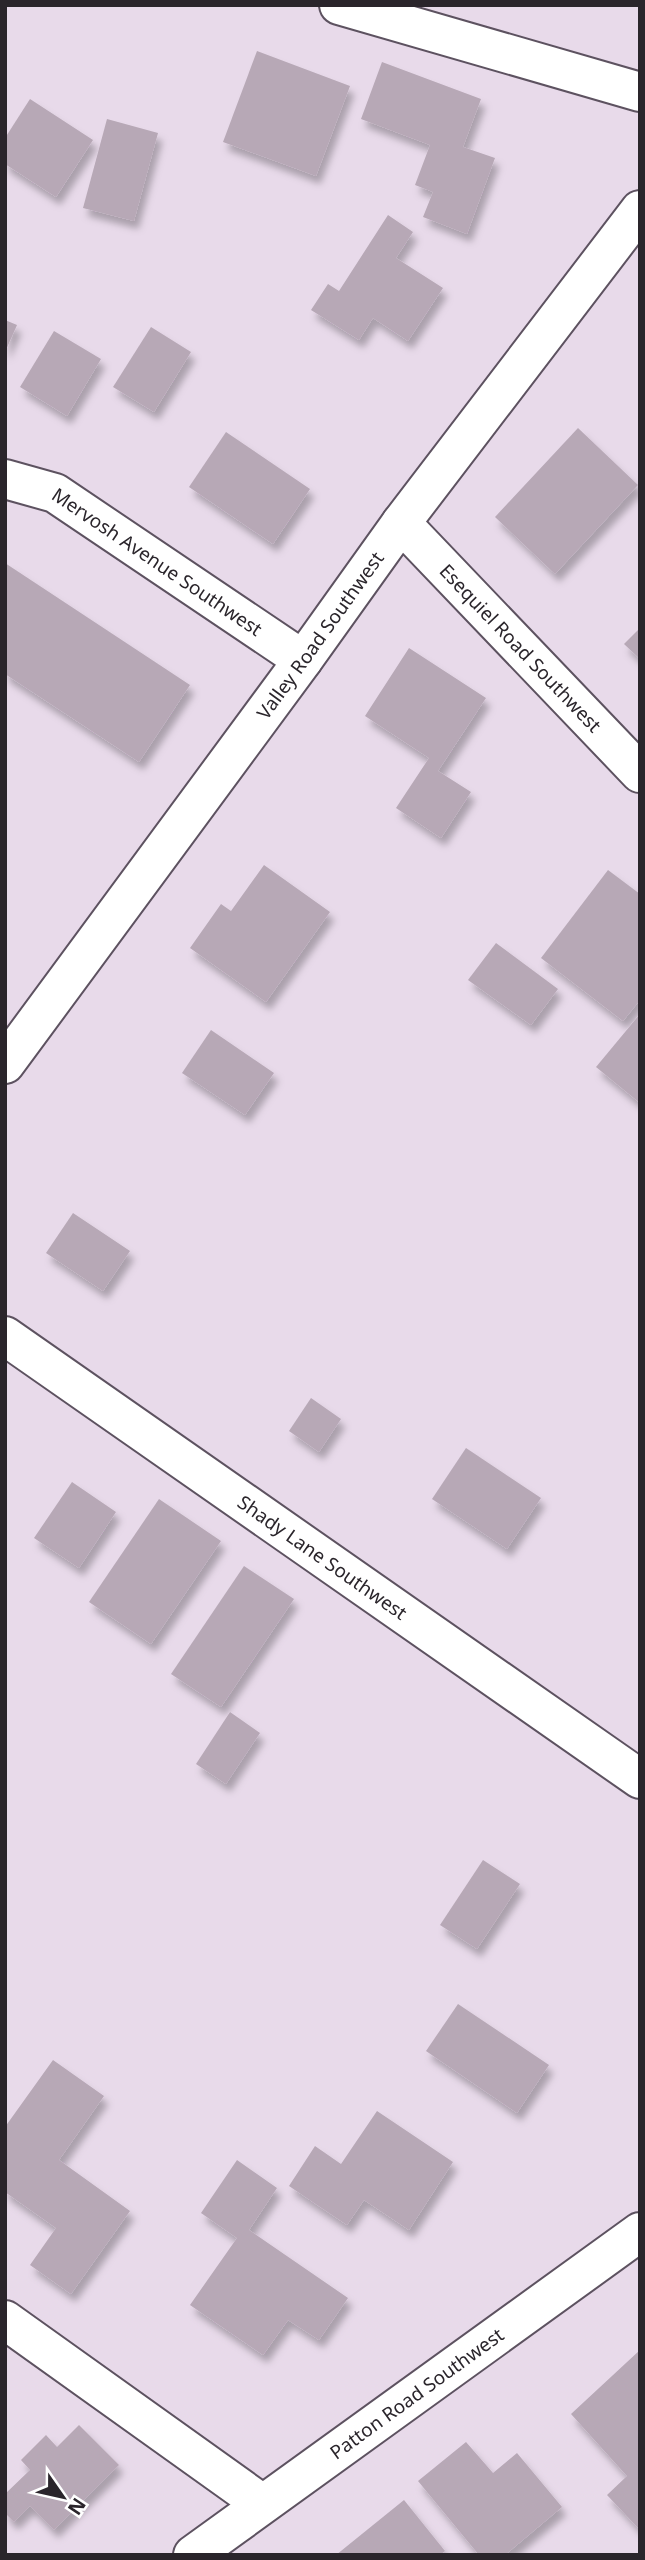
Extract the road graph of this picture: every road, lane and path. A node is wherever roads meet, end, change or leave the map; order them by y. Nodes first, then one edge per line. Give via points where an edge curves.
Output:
1 (339, 5) edge
2 (640, 92) edge
3 (640, 210) edge
4 (5, 479) edge
5 (401, 523) junction
6 (303, 660) junction
7 (640, 773) edge
8 (5, 1064) edge
9 (5, 1336) edge
10 (640, 1779) edge
11 (640, 2232) edge
12 (5, 2320) edge
13 (261, 2503) junction
14 (193, 2555) edge

1 - 2 street
3 - 5 street, Valley Road Southwest
4 - 6 street, Mervosh Avenue Southwest via 55,493
5 - 6 street, Valley Road Southwest
5 - 7 street, Esequiel Road Southwest
6 - 8 street, Valley Road Southwest
9 - 10 street, Shady Lane Southwest
11 - 13 street, Patton Road Southwest
12 - 13 street
13 - 14 street, Patton Road Southwest

